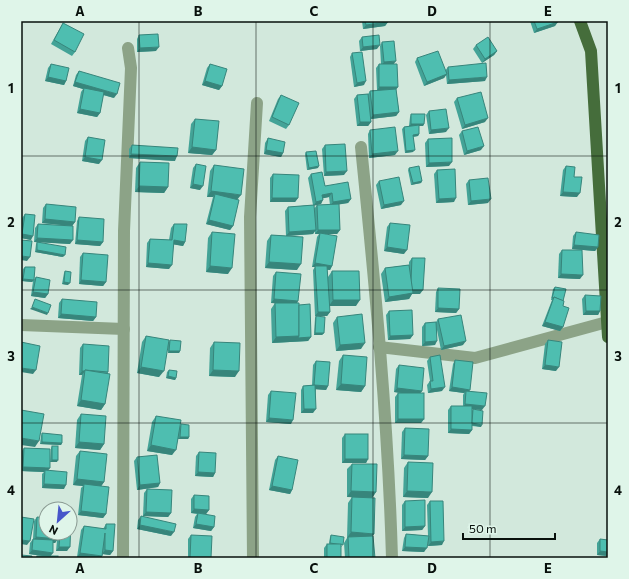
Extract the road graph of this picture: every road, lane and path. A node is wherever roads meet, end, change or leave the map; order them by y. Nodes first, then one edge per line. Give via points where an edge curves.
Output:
1 (580, 21) edge
2 (128, 48) dead end
3 (256, 103) dead end
4 (361, 148) dead end
5 (606, 322) junction
6 (21, 325) edge
7 (124, 329) junction
8 (608, 337) edge
9 (380, 347) junction
10 (123, 558) edge
11 (253, 558) edge
12 (392, 558) edge

1 - 5 main road via 591,51
2 - 7 street via 132,68 124,231
3 - 11 street via 250,217
4 - 9 street
5 - 8 main road
5 - 9 street via 475,358
6 - 7 street
7 - 10 street
9 - 12 street via 390,484

